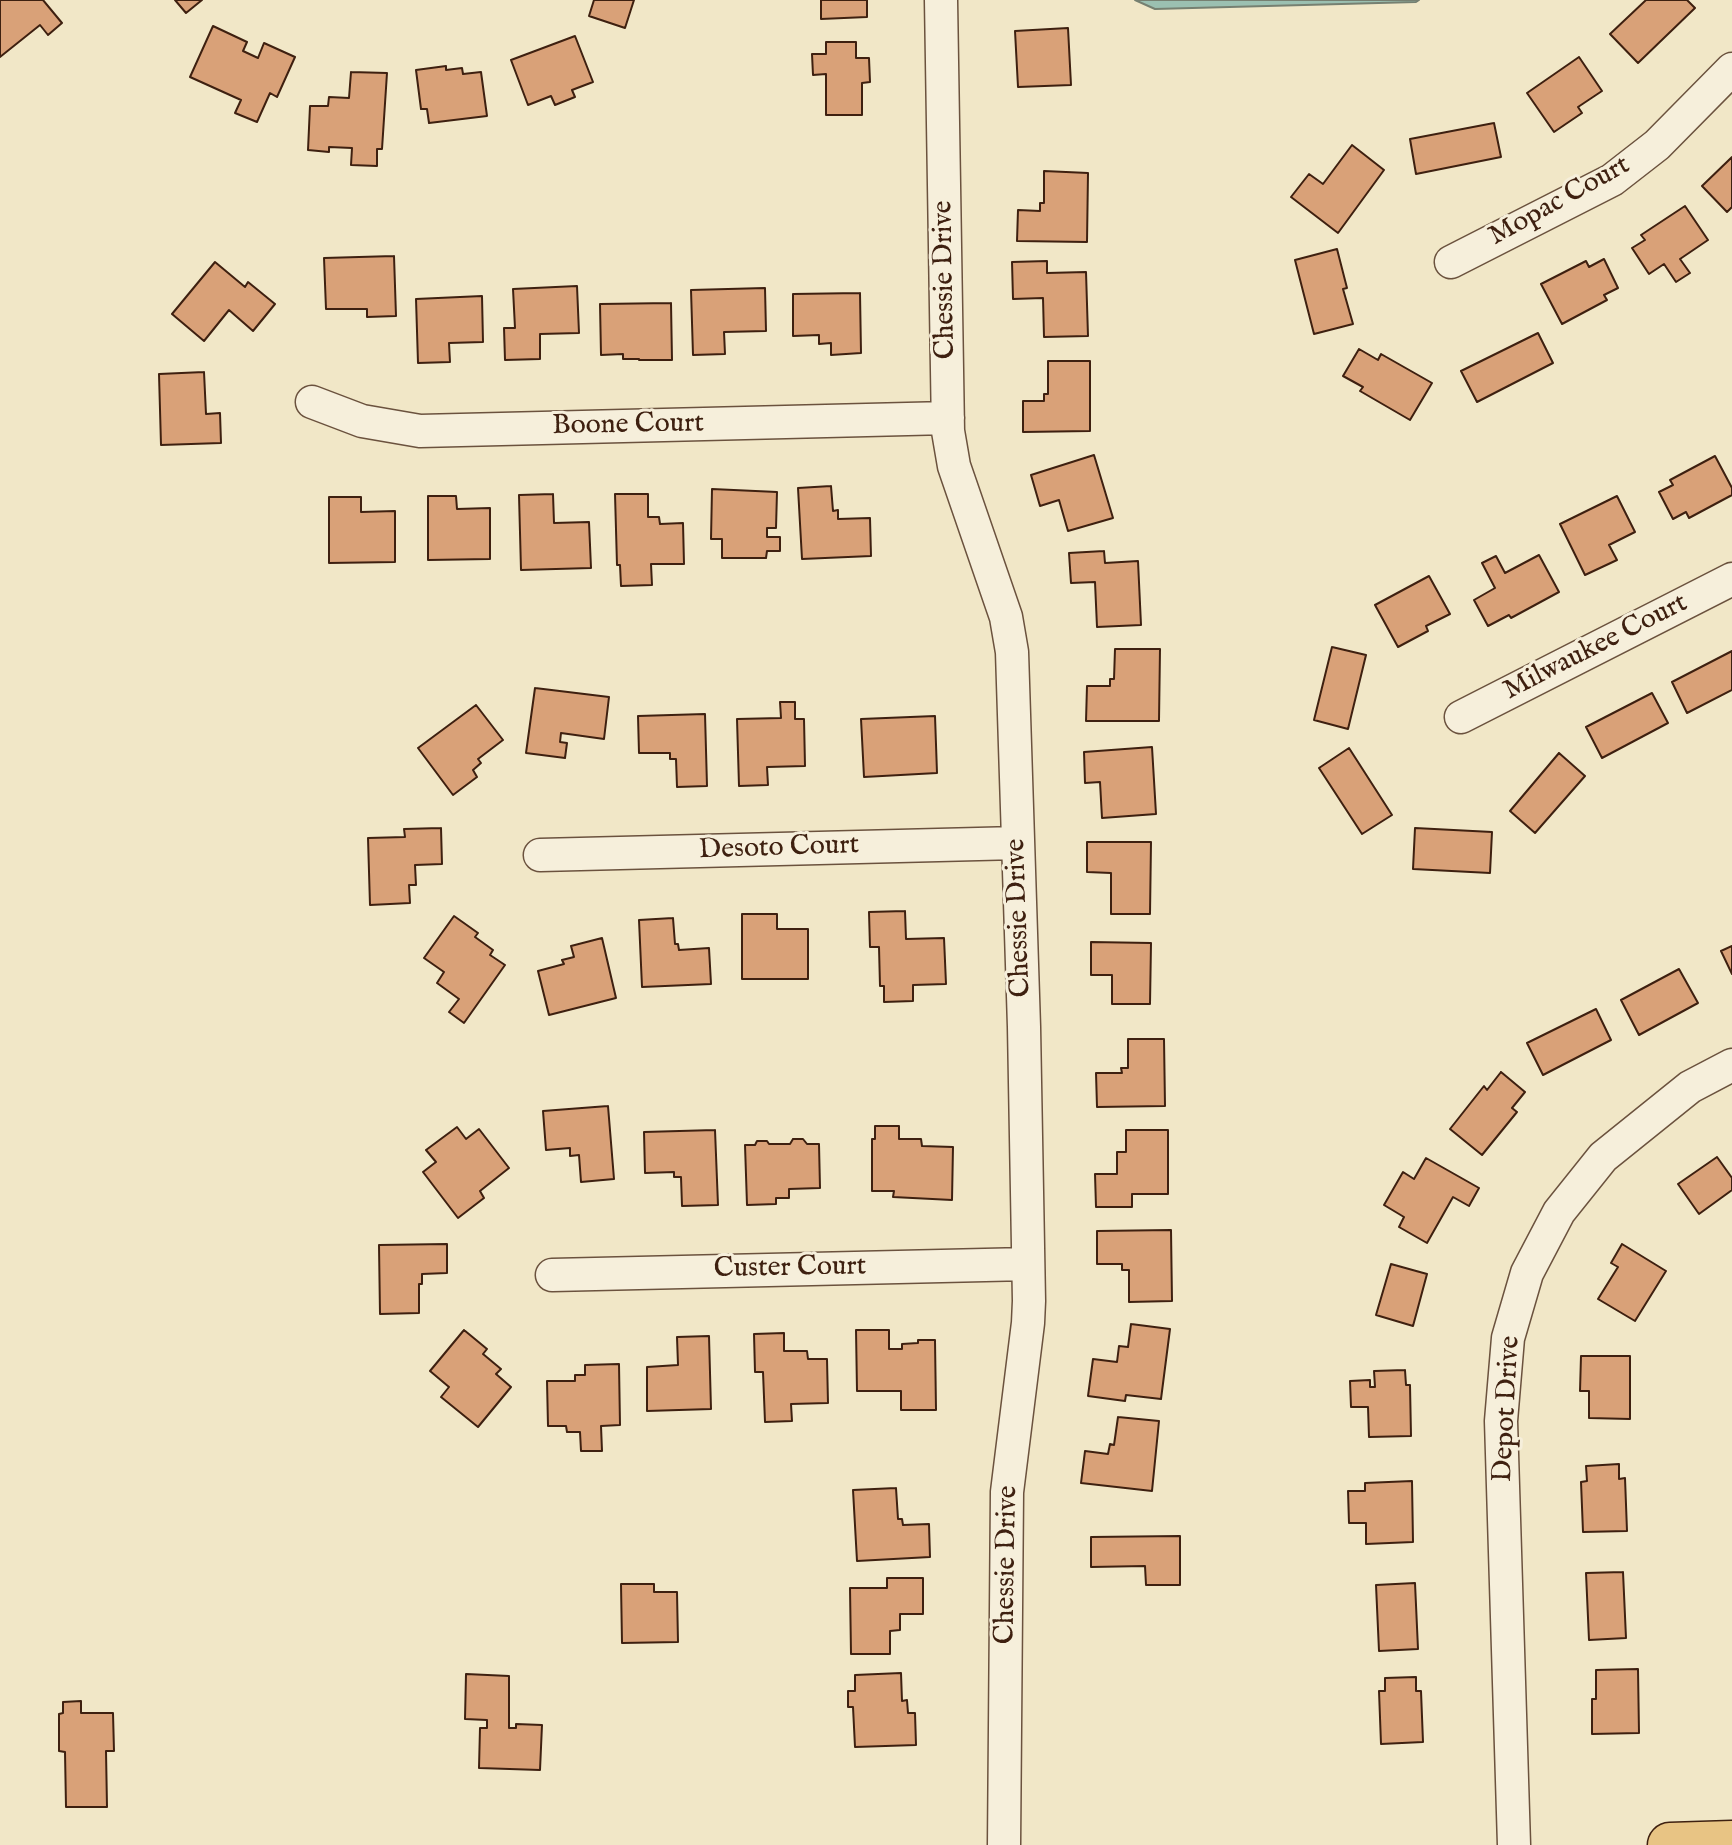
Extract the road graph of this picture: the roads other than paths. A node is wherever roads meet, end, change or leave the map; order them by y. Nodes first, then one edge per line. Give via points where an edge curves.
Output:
1 (941, 0) edge
2 (1732, 69) edge
3 (1451, 262) dead end
4 (312, 402) dead end
5 (948, 418) junction
6 (1732, 579) edge
7 (1461, 717) dead end
8 (1018, 843) junction
9 (540, 855) dead end
10 (1732, 1065) edge
11 (1028, 1264) junction
12 (552, 1275) dead end
13 (1732, 1843) edge
14 (1004, 1845) edge
15 (1514, 1845) edge
16 (1670, 1845) edge

1 - 5 street, Chessie Drive
2 - 3 street, Mopac Court via 1657,145 1612,180
4 - 5 street, Boone Court via 362,421 420,431
5 - 8 street, Chessie Drive via 954,466 1011,641
6 - 7 street, Milwaukee Court
8 - 9 street, Desoto Court
8 - 11 street, Chessie Drive
10 - 15 street, Depot Drive via 1690,1087 1603,1157 1559,1212 1527,1273 1508,1338 1501,1421
11 - 12 street, Custer Court
11 - 14 street, Chessie Drive via 1028,1323 1007,1492
13 - 16 main road

